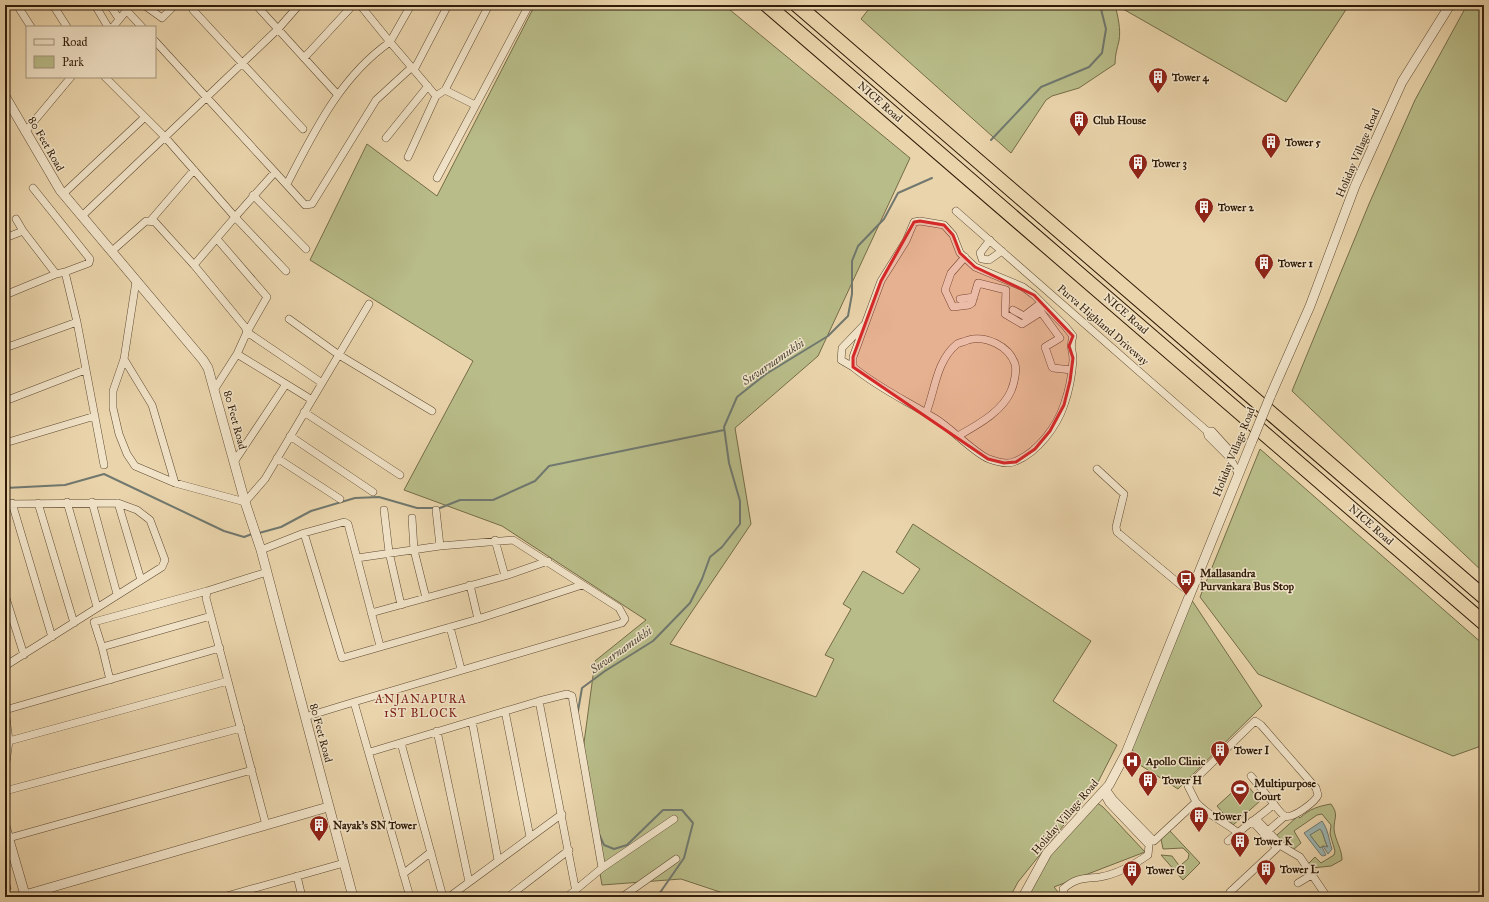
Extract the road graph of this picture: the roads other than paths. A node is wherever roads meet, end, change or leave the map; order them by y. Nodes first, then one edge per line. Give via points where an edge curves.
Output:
1 (17, 5) edge
2 (53, 5) edge
3 (95, 5) edge
4 (110, 5) edge
5 (144, 5) edge
6 (175, 5) edge
7 (256, 5) edge
8 (299, 5) edge
9 (353, 5) edge
10 (360, 5) edge
11 (410, 5) edge
12 (448, 5) edge
13 (489, 5) edge
14 (529, 5) edge
15 (767, 5) edge
16 (797, 5) edge
17 (1450, 5) edge
18 (129, 8) edge
19 (194, 10) dead end
20 (120, 19) junction
21 (30, 26) edge
22 (66, 26) edge
23 (107, 26) edge
24 (114, 26) edge
25 (141, 26) edge
26 (278, 29) junction
27 (156, 42) edge
28 (390, 42) junction
29 (304, 58) junction
30 (243, 62) junction
31 (413, 68) junction
32 (106, 78) edge
33 (64, 80) edge
34 (428, 86) junction
35 (445, 90) junction
36 (337, 94) junction
37 (5, 96) edge
38 (436, 96) junction
39 (207, 97) junction
40 (475, 105) junction
41 (145, 117) junction
42 (303, 129) dead end
43 (25, 132) junction
44 (165, 137) junction
45 (386, 138) dead end
46 (408, 157) dead end
47 (194, 170) junction
48 (275, 172) junction
49 (438, 178) dead end
50 (287, 184) junction
51 (33, 188) dead end
52 (64, 194) junction
53 (253, 195) junction
54 (956, 211) dead end
55 (82, 216) junction
56 (235, 217) junction
57 (16, 219) dead end
58 (151, 220) junction
59 (22, 231) junction
60 (5, 238) edge
61 (217, 239) junction
62 (990, 240) junction
63 (306, 249) dead end
64 (112, 251) junction
65 (1002, 251) junction
66 (965, 257) junction
67 (982, 259) junction
68 (194, 265) junction
69 (976, 267) junction
70 (286, 271) dead end
71 (65, 272) junction
72 (56, 274) junction
73 (136, 281) junction
74 (5, 295) edge
75 (974, 297) junction
76 (960, 299) dead end
77 (369, 304) dead end
78 (1013, 310) dead end
79 (1041, 312) junction
80 (289, 319) dead end
81 (77, 322) junction
82 (866, 324) junction
83 (247, 332) junction
84 (5, 348) edge
85 (237, 354) junction
86 (339, 355) junction
87 (124, 359) junction
88 (853, 367) junction
89 (85, 370) junction
90 (1072, 370) junction
91 (322, 383) junction
92 (286, 384) junction
93 (214, 390) junction
94 (312, 400) junction
95 (5, 401) edge
96 (432, 411) dead end
97 (304, 412) junction
98 (926, 413) junction
99 (95, 416) junction
100 (290, 436) junction
101 (958, 436) junction
102 (5, 443) edge
103 (277, 458) junction
104 (234, 462) junction
105 (104, 465) dead end
106 (1097, 469) dead end
107 (1238, 473) junction
108 (400, 475) dead end
109 (175, 483) junction
110 (373, 492) dead end
111 (340, 499) dead end
112 (67, 502) junction
113 (92, 502) junction
114 (245, 502) junction
115 (9, 503) edge
116 (38, 503) junction
117 (118, 503) junction
118 (384, 510) dead end
119 (436, 510) dead end
120 (412, 518) dead end
121 (304, 533) junction
122 (495, 540) junction
123 (440, 546) junction
124 (261, 550) junction
125 (414, 550) junction
126 (389, 552) junction
127 (357, 558) junction
128 (548, 561) junction
129 (267, 572) junction
130 (505, 576) junction
131 (140, 580) junction
132 (582, 585) junction
133 (470, 586) junction
134 (207, 591) junction
135 (1189, 592) junction
136 (117, 594) junction
137 (5, 595) edge
138 (1484, 597) edge
139 (426, 598) junction
140 (400, 605) junction
141 (97, 607) junction
142 (371, 613) junction
143 (211, 616) junction
144 (478, 619) junction
145 (74, 623) junction
146 (1484, 623) edge
147 (450, 627) junction
148 (52, 637) junction
149 (380, 646) junction
150 (102, 647) junction
151 (220, 648) junction
152 (24, 655) junction
153 (5, 666) edge
154 (462, 669) junction
155 (110, 680) junction
156 (228, 681) junction
157 (539, 701) junction
158 (354, 702) junction
159 (5, 710) edge
160 (505, 711) junction
161 (305, 717) junction
162 (472, 721) junction
163 (241, 728) junction
164 (437, 731) junction
165 (9, 742) junction
166 (401, 743) junction
167 (370, 752) junction
168 (5, 770) edge
169 (252, 770) junction
170 (1251, 776) dead end
171 (1105, 790) junction
172 (5, 791) edge
173 (1196, 802) junction
174 (1274, 804) junction
175 (328, 807) junction
176 (562, 814) junction
177 (1285, 816) junction
178 (674, 819) dead end
179 (1255, 820) junction
180 (266, 825) junction
181 (5, 826) edge
182 (1268, 831) junction
183 (1238, 833) junction
184 (530, 837) junction
185 (9, 838) junction
186 (1228, 841) dead end
187 (569, 850) junction
188 (431, 852) junction
189 (676, 859) dead end
190 (498, 860) junction
191 (344, 863) junction
192 (602, 868) junction
193 (403, 874) junction
194 (1313, 874) junction
195 (297, 876) junction
196 (469, 882) junction
197 (1298, 883) dead end
198 (1230, 892) dead end
199 (49, 893) edge
200 (576, 894) edge
201 (21, 896) edge
202 (223, 897) edge
203 (302, 897) edge
204 (353, 897) edge
205 (410, 897) edge
206 (443, 897) edge
207 (449, 897) edge
208 (508, 897) edge
209 (567, 897) edge
210 (622, 897) edge
211 (1023, 897) edge
212 (1065, 897) edge
213 (1327, 897) edge

1 - 21 street
2 - 22 street
3 - 23 street
4 - 20 street
5 - 6 street via 162,18
7 - 26 street
8 - 26 street
9 - 29 street
10 - 28 street
11 - 28 street
12 - 31 street
13 - 35 street
14 - 40 street
15 - 146 highway, NICE Road
16 - 138 highway, NICE Road
17 - 107 street, Holiday Village Road, bridge via 1402,82 1355,186 1310,306
18 - 20 street
18 - 25 street
19 - 30 street
20 - 24 street
26 - 29 street
26 - 30 street
27 - 39 street
28 - 31 street
28 - 36 street
29 - 36 street
30 - 39 street
30 - 42 street
31 - 34 street
31 - 50 street via 376,100 312,204 305,205
32 - 41 street
33 - 43 street
34 - 38 street
34 - 45 street
35 - 38 street
35 - 40 street
36 - 50 street
37 - 43 street, 80 Feet Road
38 - 46 street
39 - 44 street
39 - 48 street
40 - 49 street
41 - 44 street
41 - 52 street
43 - 52 street, 80 Feet Road
44 - 47 street
44 - 55 street
47 - 56 street
47 - 58 street
48 - 50 street
48 - 53 street
51 - 71 street via 90,259 89,263
52 - 55 street, 80 Feet Road
53 - 56 street
53 - 63 street
54 - 62 street, Purva Highland Driveway
55 - 64 street, 80 Feet Road
56 - 61 street
56 - 70 street
57 - 59 street
58 - 64 street via 146,221
58 - 68 street
59 - 60 street
59 - 72 street
61 - 68 street
61 - 83 street via 267,297
62 - 65 street, Purva Highland Driveway
62 - 67 street via 980,253
64 - 73 street, 80 Feet Road
65 - 67 street via 989,260
65 - 107 street, Purva Highland Driveway via 1207,431 1208,436 1230,458
66 - 69 street, Purva Highland Driveway
66 - 75 street via 951,273 945,290 953,307 969,305
66 - 82 street, Purva Highland Driveway via 960,253 953,235 944,225 929,221 914,222 906,241 881,281
67 - 69 street
68 - 83 street
69 - 90 street, Purva Highland Driveway via 1023,287 1065,326 1073,336 1069,346 1073,358
71 - 72 street
71 - 81 street
72 - 74 street
73 - 87 street
73 - 93 street, 80 Feet Road via 203,360
75 - 76 street
75 - 79 street via 978,283 1006,290 1005,314 1022,324
77 - 86 street
78 - 79 street via 1024,316 1037,306
79 - 90 street via 1060,338 1045,347 1053,368
80 - 86 street
81 - 84 street
81 - 89 street
82 - 88 street, Purva Highland Driveway via 853,357
82 - 88 street via 842,348 841,360
83 - 85 street
83 - 91 street
85 - 92 street
85 - 93 street
86 - 91 street
86 - 96 street
87 - 109 street via 152,405
87 - 109 street via 113,391 113,408 119,434 135,466
88 - 98 street, Purva Highland Driveway
89 - 95 street
89 - 99 street
90 - 101 street, Purva Highland Driveway via 1064,405 1050,431 1035,449 1016,462 1004,463 988,459
91 - 94 street
92 - 94 street
92 - 104 street
93 - 104 street, 80 Feet Road
94 - 97 street
97 - 100 street
97 - 108 street
98 - 101 street, Purva Highland Driveway
98 - 101 street via 937,374 957,344 974,339 986,339 998,344 1008,352 1016,370 1011,391 1002,405 983,421
99 - 102 street
99 - 105 street
100 - 103 street
100 - 110 street
103 - 111 street
103 - 114 street via 265,478
104 - 114 street, 80 Feet Road
106 - 135 street via 1124,494 1117,532
107 - 135 street, Holiday Village Road
109 - 114 street
112 - 113 street
112 - 116 street
112 - 141 street
113 - 117 street
113 - 136 street
114 - 124 street, 80 Feet Road
115 - 116 street
115 - 148 street
116 - 145 street
117 - 131 street
117 - 131 street via 137,510 150,520 165,560 162,567
118 - 126 street
119 - 123 street
120 - 125 street
121 - 124 street
121 - 127 street via 344,522 348,524
121 - 149 street via 342,658
122 - 123 street
122 - 128 street via 513,540
122 - 130 street
123 - 125 street
124 - 129 street, 80 Feet Road
125 - 126 street
125 - 139 street
126 - 127 street
126 - 140 street
127 - 142 street
128 - 130 street
128 - 132 street
129 - 134 street
129 - 161 street, 80 Feet Road
130 - 133 street
131 - 136 street
132 - 144 street
132 - 154 street via 619,608 625,619
133 - 139 street
133 - 144 street
134 - 143 street via 206,598
134 - 150 street via 94,622
135 - 171 street, Holiday Village Road via 1126,753
136 - 141 street
137 - 152 street
139 - 140 street
140 - 142 street
141 - 145 street
142 - 149 street
143 - 150 street
143 - 151 street
144 - 147 street
145 - 148 street
147 - 149 street
147 - 154 street
148 - 152 street
150 - 155 street
151 - 155 street
151 - 156 street
152 - 153 street
154 - 158 street
155 - 159 street
156 - 163 street
156 - 165 street
157 - 160 street
157 - 176 street
157 - 192 street via 567,694 572,696
158 - 161 street
158 - 167 street
159 - 165 street
160 - 162 street
160 - 184 street
161 - 175 street, 80 Feet Road
162 - 164 street
162 - 190 street
163 - 169 street
163 - 172 street
164 - 166 street
164 - 196 street
165 - 168 street
166 - 167 street
166 - 188 street
167 - 193 street
169 - 180 street
169 - 185 street
170 - 174 street
171 - 173 street via 1154,840
171 - 211 street, Holiday Village Road via 1047,853
171 - 212 street via 1109,803 1149,845 1148,855 1136,863 1101,877 1078,879 1063,889
173 - 177 street via 1188,786 1254,721 1261,725 1316,788 1316,799 1294,816
173 - 183 street via 1206,813 1228,824
174 - 177 street
174 - 179 street
175 - 180 street
175 - 191 street, 80 Feet Road
176 - 184 street
176 - 187 street
177 - 182 street
178 - 192 street
179 - 182 street
179 - 183 street
179 - 198 street via 1277,848
180 - 199 street
181 - 185 street
182 - 194 street via 1283,847 1296,854
183 - 186 street
184 - 190 street
185 - 201 street
187 - 200 street
187 - 208 street
188 - 193 street
188 - 206 street
189 - 210 street
190 - 196 street
191 - 195 street
191 - 204 street, 80 Feet Road
192 - 200 street
193 - 205 street
194 - 197 street
194 - 213 street
195 - 202 street
195 - 203 street
196 - 207 street
199 - 201 street
200 - 209 street

